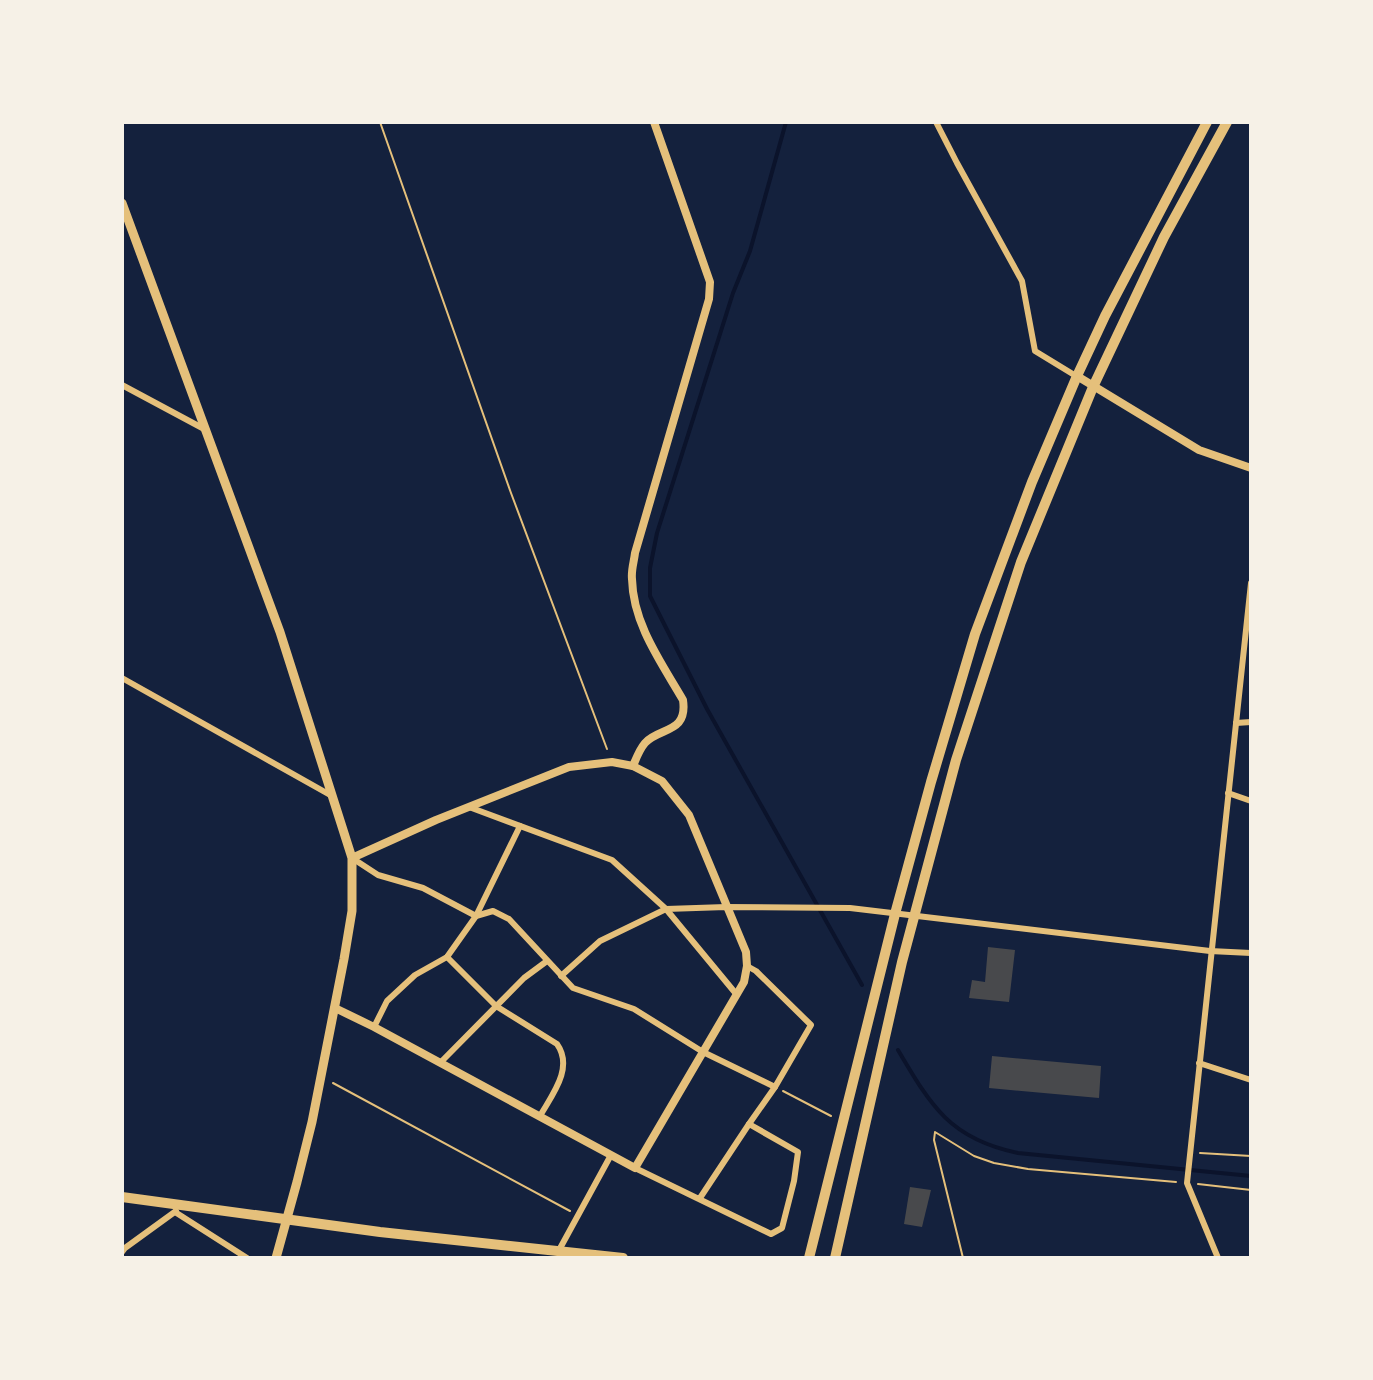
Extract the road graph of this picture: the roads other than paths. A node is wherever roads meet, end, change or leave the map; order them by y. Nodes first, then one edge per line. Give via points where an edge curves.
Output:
1 (654, 122) edge
2 (936, 122) edge
3 (1207, 122) edge
4 (1227, 122) edge
5 (122, 206) edge
6 (1077, 376) junction
7 (122, 385) edge
8 (1093, 387) junction
9 (206, 430) junction
10 (1251, 468) edge
11 (1251, 583) edge
12 (122, 678) edge
13 (1251, 722) edge
14 (1236, 723) junction
15 (633, 766) junction
16 (1228, 793) junction
17 (333, 796) junction
18 (1251, 801) edge
19 (469, 807) junction
20 (520, 826) junction
21 (352, 858) junction
22 (726, 907) junction
23 (666, 909) junction
24 (895, 914) junction
25 (476, 916) junction
26 (914, 917) junction
27 (1210, 951) junction
28 (1251, 953) edge
29 (447, 957) junction
30 (547, 961) junction
31 (747, 966) junction
32 (561, 976) junction
33 (737, 995) junction
34 (496, 1006) junction
35 (335, 1008) junction
36 (374, 1027) junction
37 (703, 1052) junction
38 (440, 1063) junction
39 (1199, 1063) junction
40 (1251, 1080) edge
41 (775, 1087) junction
42 (540, 1116) junction
43 (749, 1124) junction
44 (611, 1155) junction
45 (635, 1168) junction
46 (122, 1197) edge
47 (700, 1198) junction
48 (179, 1209) junction
49 (287, 1220) junction
50 (122, 1252) edge
51 (558, 1252) junction
52 (247, 1258) edge
53 (276, 1258) edge
54 (623, 1258) edge
55 (809, 1258) edge
56 (835, 1258) edge
57 (1218, 1258) edge

1 - 15 street via 710,282 631,577 641,626 684,707 673,729 646,741
2 - 6 street via 1022,281 1035,351
3 - 6 main road
4 - 8 main road via 1164,237
5 - 9 main road
6 - 8 street
6 - 24 main road via 975,634
7 - 9 street
8 - 10 street via 1199,450
8 - 26 main road via 1021,562 956,760
9 - 17 main road
11 - 14 street
12 - 17 street
13 - 14 street
14 - 16 street
15 - 19 street via 612,762 569,767
15 - 22 street via 662,781 689,815
16 - 18 street
16 - 27 street
17 - 21 main road
19 - 20 street
19 - 21 street
20 - 23 street via 612,860
20 - 25 street
21 - 25 street via 378,875 423,888
21 - 35 main road via 352,911
22 - 23 street
22 - 24 street
22 - 31 street
23 - 32 street via 600,941
23 - 33 street
24 - 26 street
24 - 55 main road
25 - 29 street
25 - 30 street via 493,911 509,919
26 - 27 street
26 - 56 main road
27 - 28 street
27 - 39 street
29 - 34 street
29 - 36 street via 415,975 387,1001
30 - 32 street
30 - 34 street
31 - 33 street
31 - 41 street via 811,1025
32 - 37 street via 573,988 634,1009
33 - 37 street
34 - 38 street
34 - 42 street via 561,1050 562,1079
35 - 36 street
35 - 49 main road
36 - 38 street
37 - 41 street
37 - 45 street
38 - 42 street
39 - 40 street
39 - 57 street via 1187,1183
41 - 43 street
42 - 44 street
43 - 47 street
43 - 47 street via 798,1152 782,1228 771,1234
44 - 45 street
44 - 51 street
45 - 47 street
46 - 48 main road
48 - 49 main road
48 - 50 street
48 - 52 street
49 - 51 main road
49 - 53 main road
51 - 54 main road

